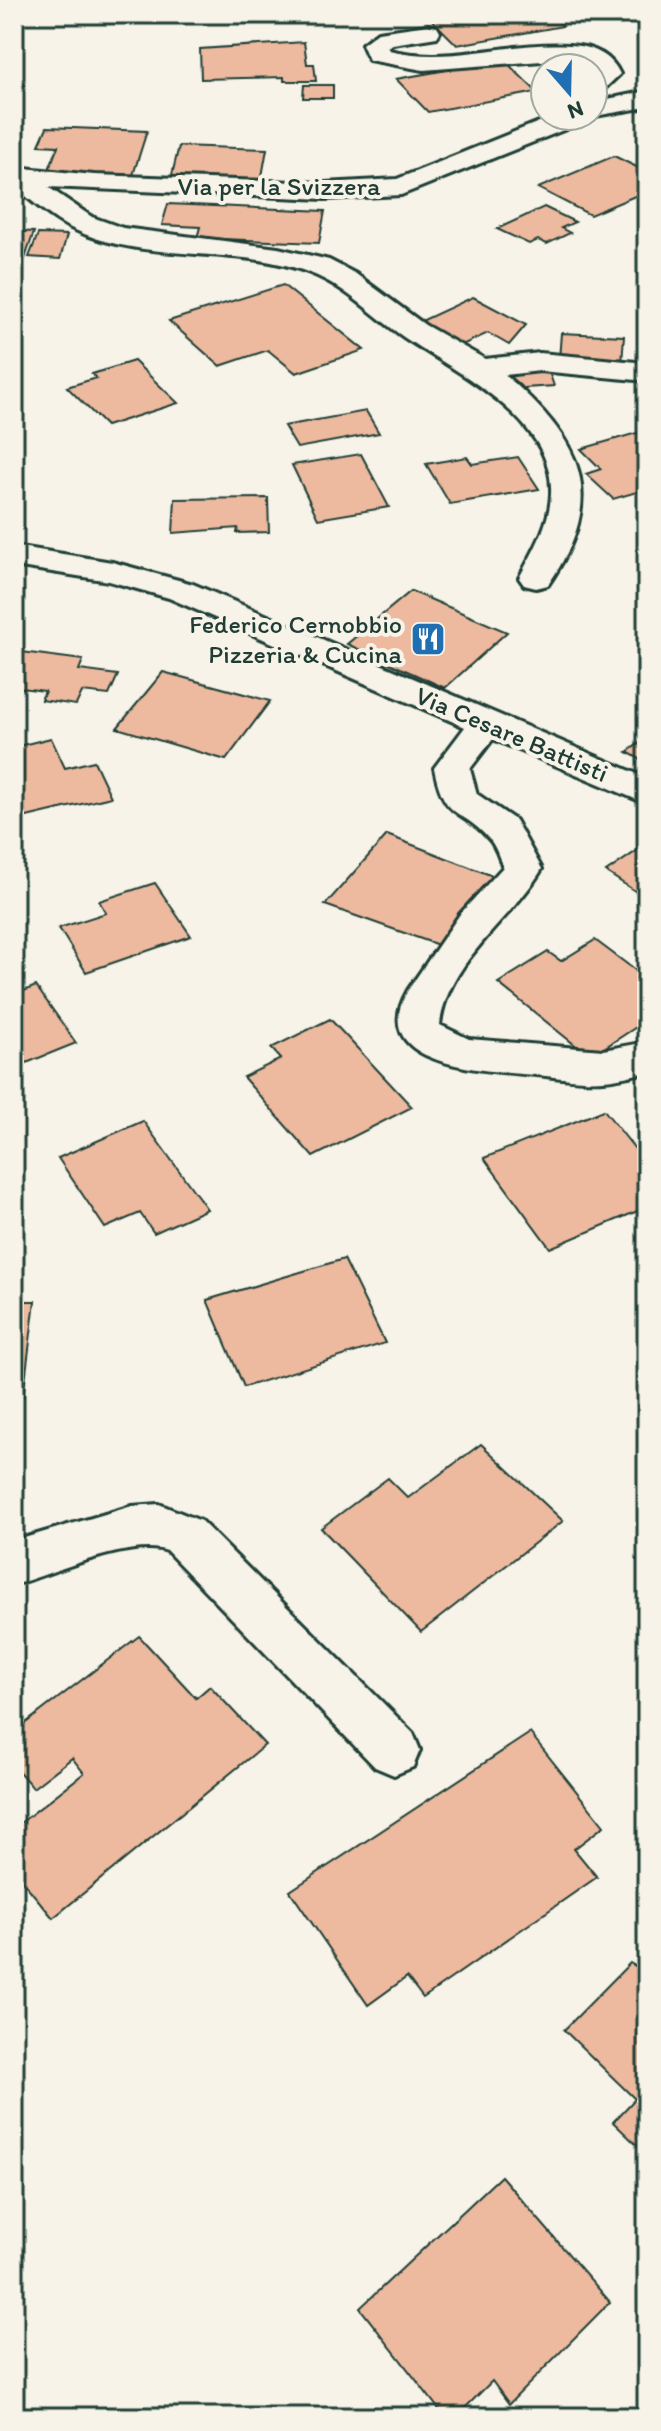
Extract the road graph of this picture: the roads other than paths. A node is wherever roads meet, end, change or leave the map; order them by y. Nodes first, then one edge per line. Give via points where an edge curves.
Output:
1 (428, 32) dead end
2 (529, 55) edge
3 (647, 99) edge
4 (609, 107) edge
5 (529, 113) edge
6 (537, 132) edge
7 (15, 176) edge
8 (401, 187) junction
9 (479, 369) junction
10 (647, 372) edge
11 (14, 556) edge
12 (536, 578) dead end
13 (487, 723) junction
14 (647, 792) edge
15 (647, 1057) edge
16 (14, 1563) edge
17 (394, 1750) dead end

1 - 2 street via 387,37 374,44 378,55 397,62
3 - 4 street
5 - 8 street via 416,161 400,175
6 - 8 street, Via per la Svizzera
7 - 8 street, Via per la Svizzera via 325,191
7 - 9 street via 68,217 92,227 161,244 304,262 335,273
9 - 10 street via 540,362
9 - 12 street via 548,437 567,479 564,518
11 - 13 street, Via Cesare Battisti via 112,572 181,591
13 - 14 street, Via Cesare Battisti
13 - 15 street via 452,768 455,787 466,808 500,827 523,869 474,924 422,1000 419,1026 426,1037 463,1054 603,1065
16 - 17 street via 132,1527 159,1525 184,1536

